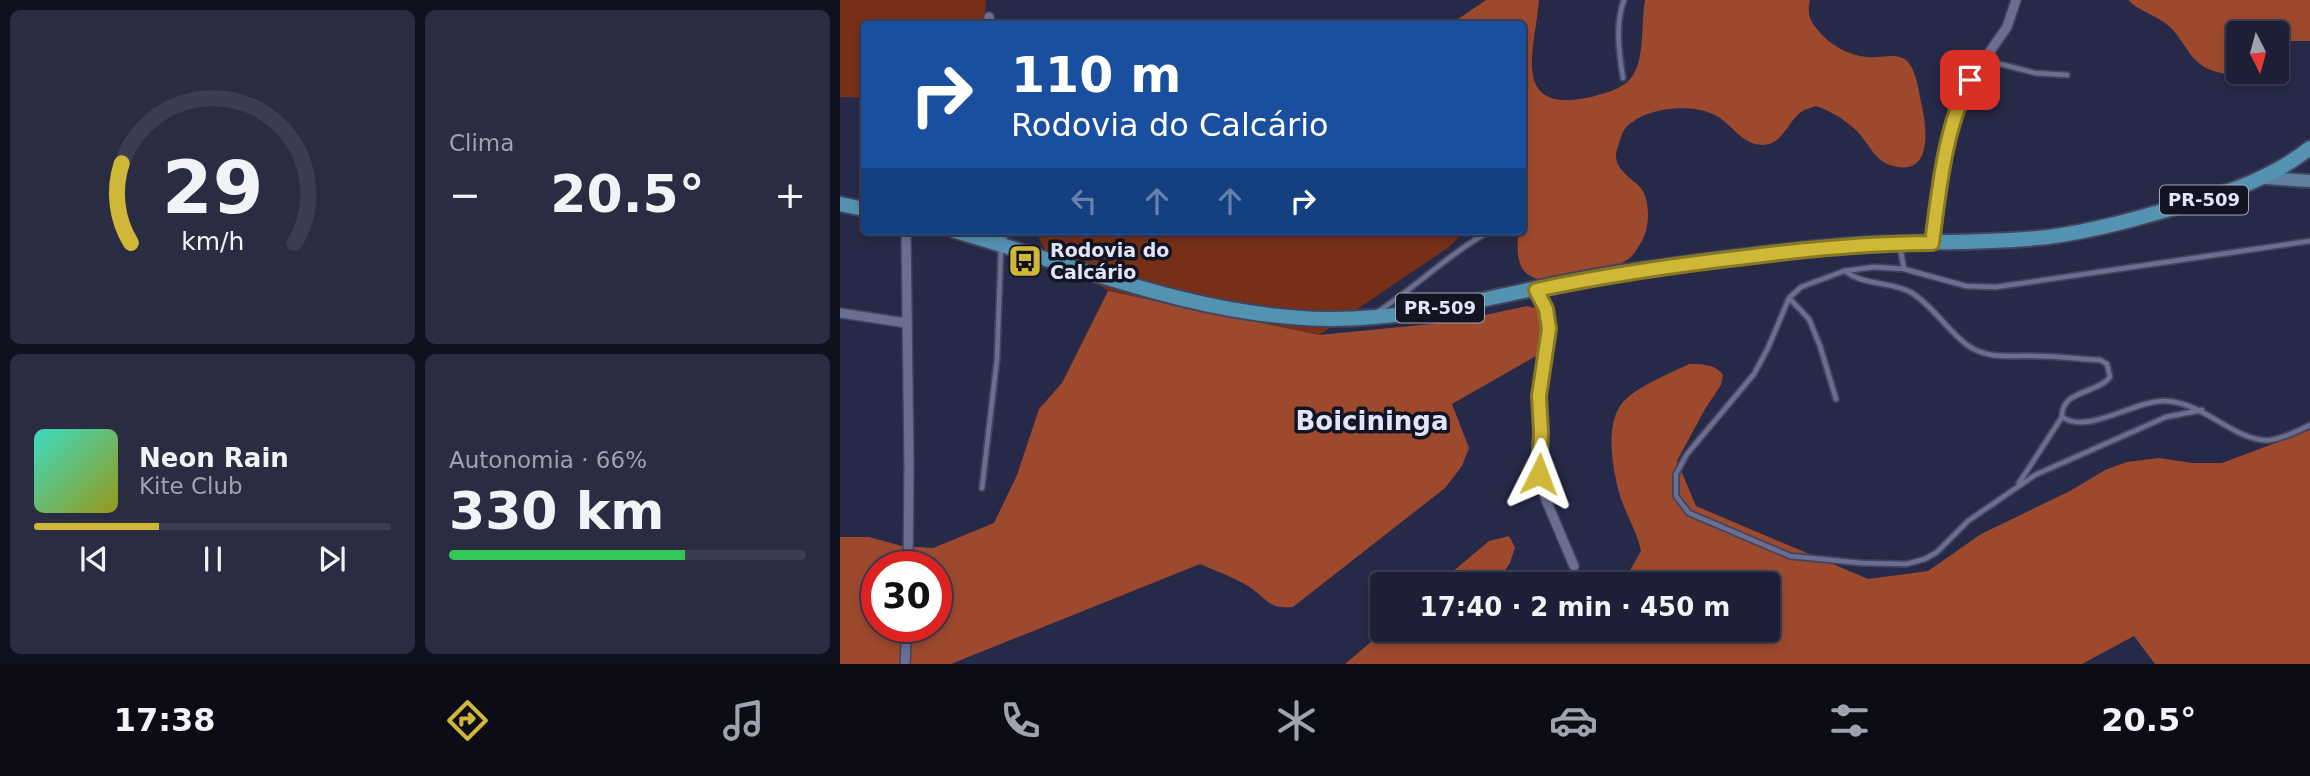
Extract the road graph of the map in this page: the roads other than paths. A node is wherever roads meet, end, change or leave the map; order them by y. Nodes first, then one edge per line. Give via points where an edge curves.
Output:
1 (1624, 0) edge
2 (2016, 0) edge
3 (1984, 60) junction
4 (2067, 75) dead end
5 (1623, 78) dead end
6 (2310, 148) edge
7 (2266, 178) junction
8 (2310, 181) edge
9 (840, 204) edge
10 (861, 208) edge
11 (906, 235) edge
12 (982, 235) edge
13 (1483, 235) edge
14 (1002, 238) edge
15 (2310, 241) edge
16 (1899, 242) junction
17 (1932, 243) junction
18 (1904, 269) junction
19 (1844, 271) junction
20 (1536, 290) junction
21 (1789, 298) junction
22 (840, 313) edge
23 (1372, 316) junction
24 (906, 323) junction
25 (1836, 399) dead end
26 (2202, 410) junction
27 (2062, 416) junction
28 (2310, 425) edge
29 (2017, 486) junction
30 (982, 488) dead end
31 (908, 551) edge
32 (1574, 565) dead end
33 (906, 642) edge
34 (905, 664) edge

1 - 5 lane via 1619,36
2 - 3 street via 2007,27
3 - 4 lane via 2035,73
3 - 17 street via 1960,99 1939,186
6 - 7 main road, PR-509
7 - 8 street
7 - 17 main road, PR-509 via 2233,192 2089,230 2025,239
9 - 10 main road
11 - 24 street
12 - 14 main road, PR-509
13 - 23 lane
14 - 23 main road, PR-509 via 1200,305 1265,315
14 - 30 lane via 997,359
15 - 18 lane via 1996,287 1966,286
16 - 17 main road, PR-509
16 - 18 lane
16 - 20 main road, PR-509 via 1619,273
18 - 19 lane
19 - 21 lane via 1801,287
19 - 27 lane via 1910,292 1981,353 2107,364 2110,377 2106,383 2071,398 2064,404
20 - 23 main road, PR-509
20 - 32 street via 1549,329 1539,396 1539,474
21 - 25 lane via 1809,319
21 - 29 lane via 1754,374 1687,454 1676,474 1676,496 1689,513 1790,556 1906,564 1937,552 1968,521
22 - 24 street
24 - 31 street
26 - 27 lane via 2182,402 2161,401 2076,423
26 - 28 lane via 2246,436 2269,440
26 - 29 lane via 2166,417
27 - 29 lane
33 - 34 street

